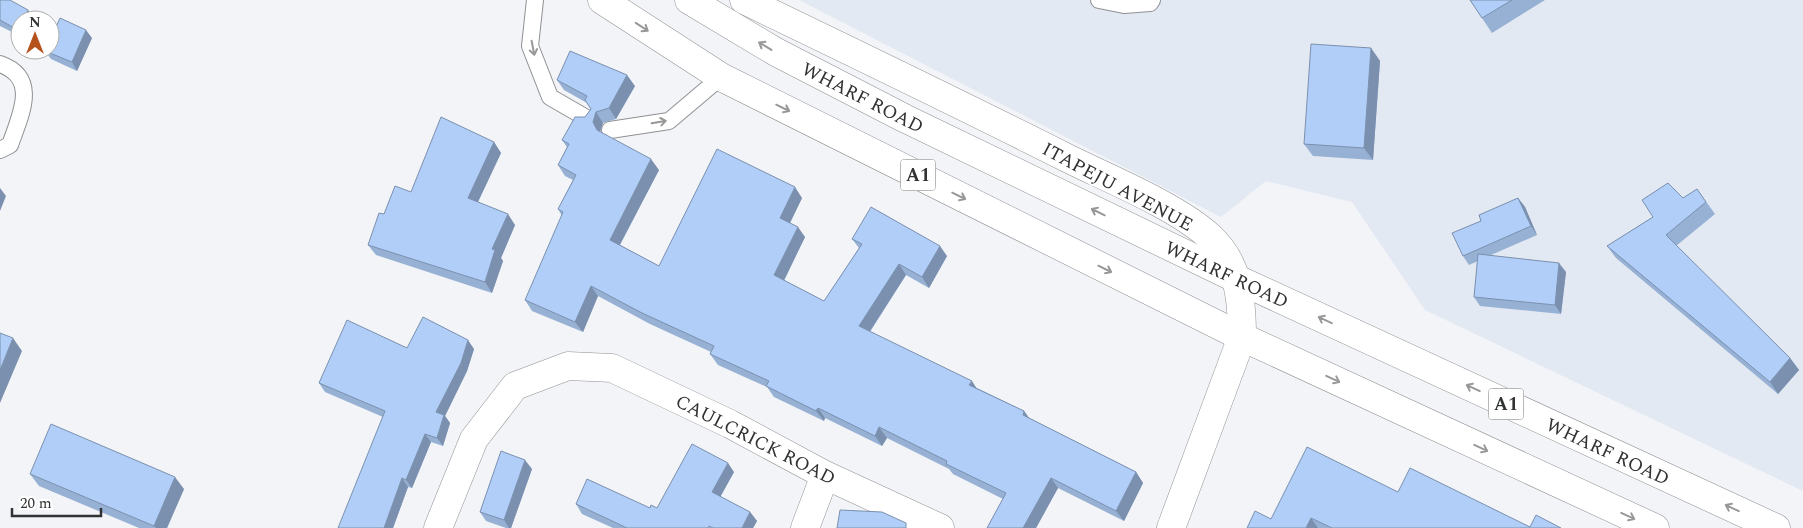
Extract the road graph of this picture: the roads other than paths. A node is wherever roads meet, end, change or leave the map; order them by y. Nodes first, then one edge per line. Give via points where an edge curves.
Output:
1 (535, 0) edge
2 (602, 0) edge
3 (688, 0) edge
4 (744, 0) edge
5 (1099, 0) edge
6 (1152, 0) edge
7 (0, 64) edge
8 (722, 78) junction
9 (588, 119) edge
10 (610, 130) dead end
11 (0, 150) edge
12 (1237, 279) junction
13 (1242, 337) junction
14 (825, 475) junction
15 (438, 528) edge
16 (805, 528) edge
17 (940, 528) edge
18 (1171, 528) edge
19 (1655, 528) edge
20 (1776, 528) edge

1 -> 9 lane via 530,46 550,97
2 -> 8 main road, A1
12 -> 3 main road, WHARF ROAD / A1 via 904,118 776,52
4 - 12 main road, ITAPEJU AVENUE via 941,94 1183,217 1210,237 1233,267
5 - 6 lane via 1124,5 1150,3
7 - 11 lane via 11,68 22,83 26,101 10,145
10 -> 8 lane via 669,121
8 -> 13 main road, A1
12 - 13 main road, ITAPEJU AVENUE
20 -> 12 main road, WHARF ROAD / A1
13 - 18 main road, ITAPEJU AVENUE
13 -> 19 main road, A1
14 - 15 main road, CAULCRICK ROAD via 730,424 612,368 568,366 516,386 474,439
14 - 16 main road
14 - 17 main road, CAULCRICK ROAD

